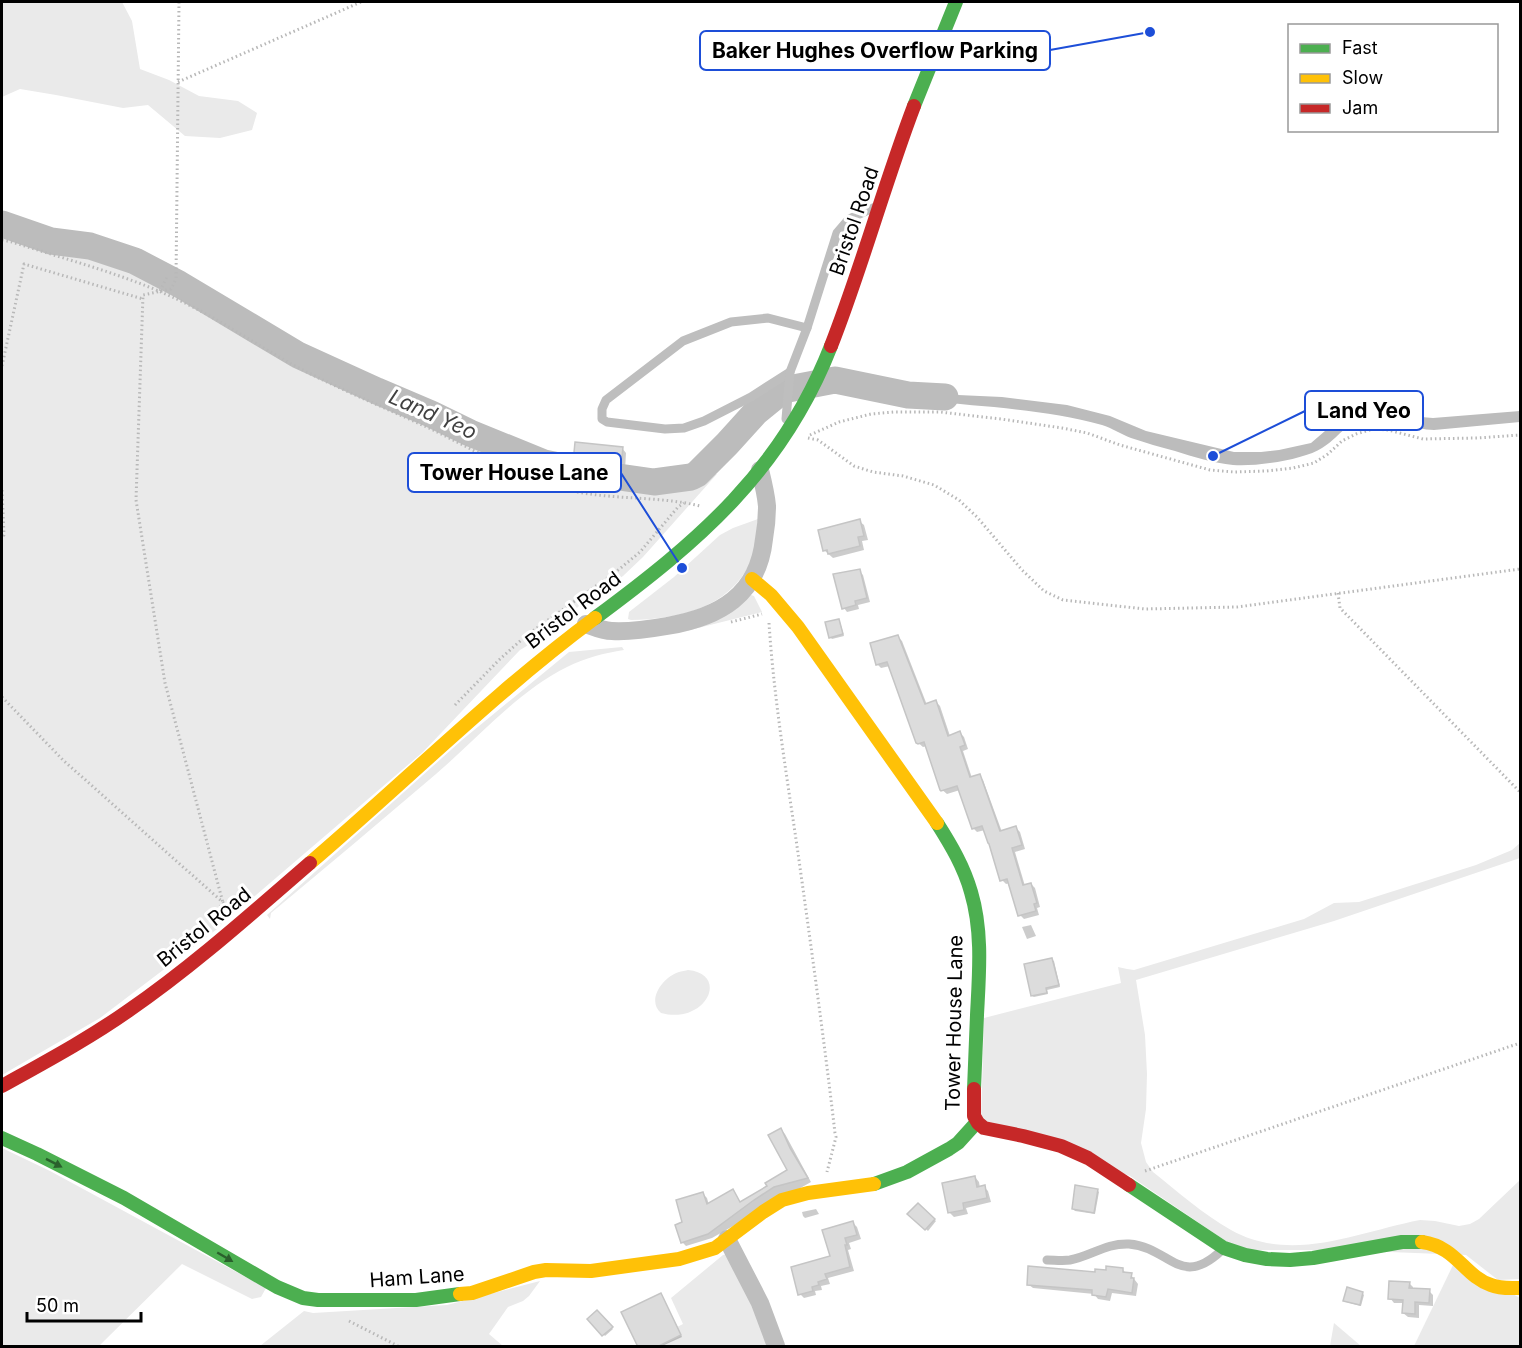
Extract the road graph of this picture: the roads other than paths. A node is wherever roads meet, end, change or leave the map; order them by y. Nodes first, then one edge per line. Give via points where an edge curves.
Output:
1 (956, 2) edge
2 (879, 205) junction
3 (807, 328) junction
4 (790, 372) junction
5 (789, 429) junction
6 (760, 470) junction
7 (752, 579) junction
8 (586, 624) junction
9 (2, 1086) edge
10 (977, 1122) junction
11 (2, 1138) edge
12 (727, 1239) junction
13 (1224, 1248) junction
14 (1047, 1260) dead end
15 (1521, 1288) edge
16 (776, 1347) edge

1 - 2 street, Bristol Road
2 - 3 lane via 849,219 837,233
2 - 5 street, Bristol Road via 832,344
3 - 4 lane
3 - 4 lane via 768,318 731,322 683,340 606,400 602,419 665,429 684,428 751,397
4 - 5 lane
5 - 6 street, Bristol Road
6 - 7 street via 766,520 763,549
6 - 8 street, Bristol Road via 700,535
7 - 8 street via 728,604 692,621 612,632
7 - 10 street, Tower House Lane via 774,597 798,627 938,824 967,879 975,904 980,958 973,1105
8 - 9 street, Bristol Road via 530,668 357,824 163,985 113,1022
10 - 12 street, Ham Lane via 958,1143 907,1172 873,1184 782,1200
10 - 13 street, Tower House Lane via 984,1128 1061,1146 1088,1158
11 -> 12 street, Ham Lane via 124,1198 277,1287 303,1298 397,1301 459,1296 534,1272 612,1269 679,1259 715,1248
12 - 16 street via 760,1303
13 - 14 lane via 1193,1268 1131,1244 1113,1245 1072,1260
13 - 15 street, Tower House Lane via 1237,1254 1287,1259 1417,1241 1440,1246 1491,1286

